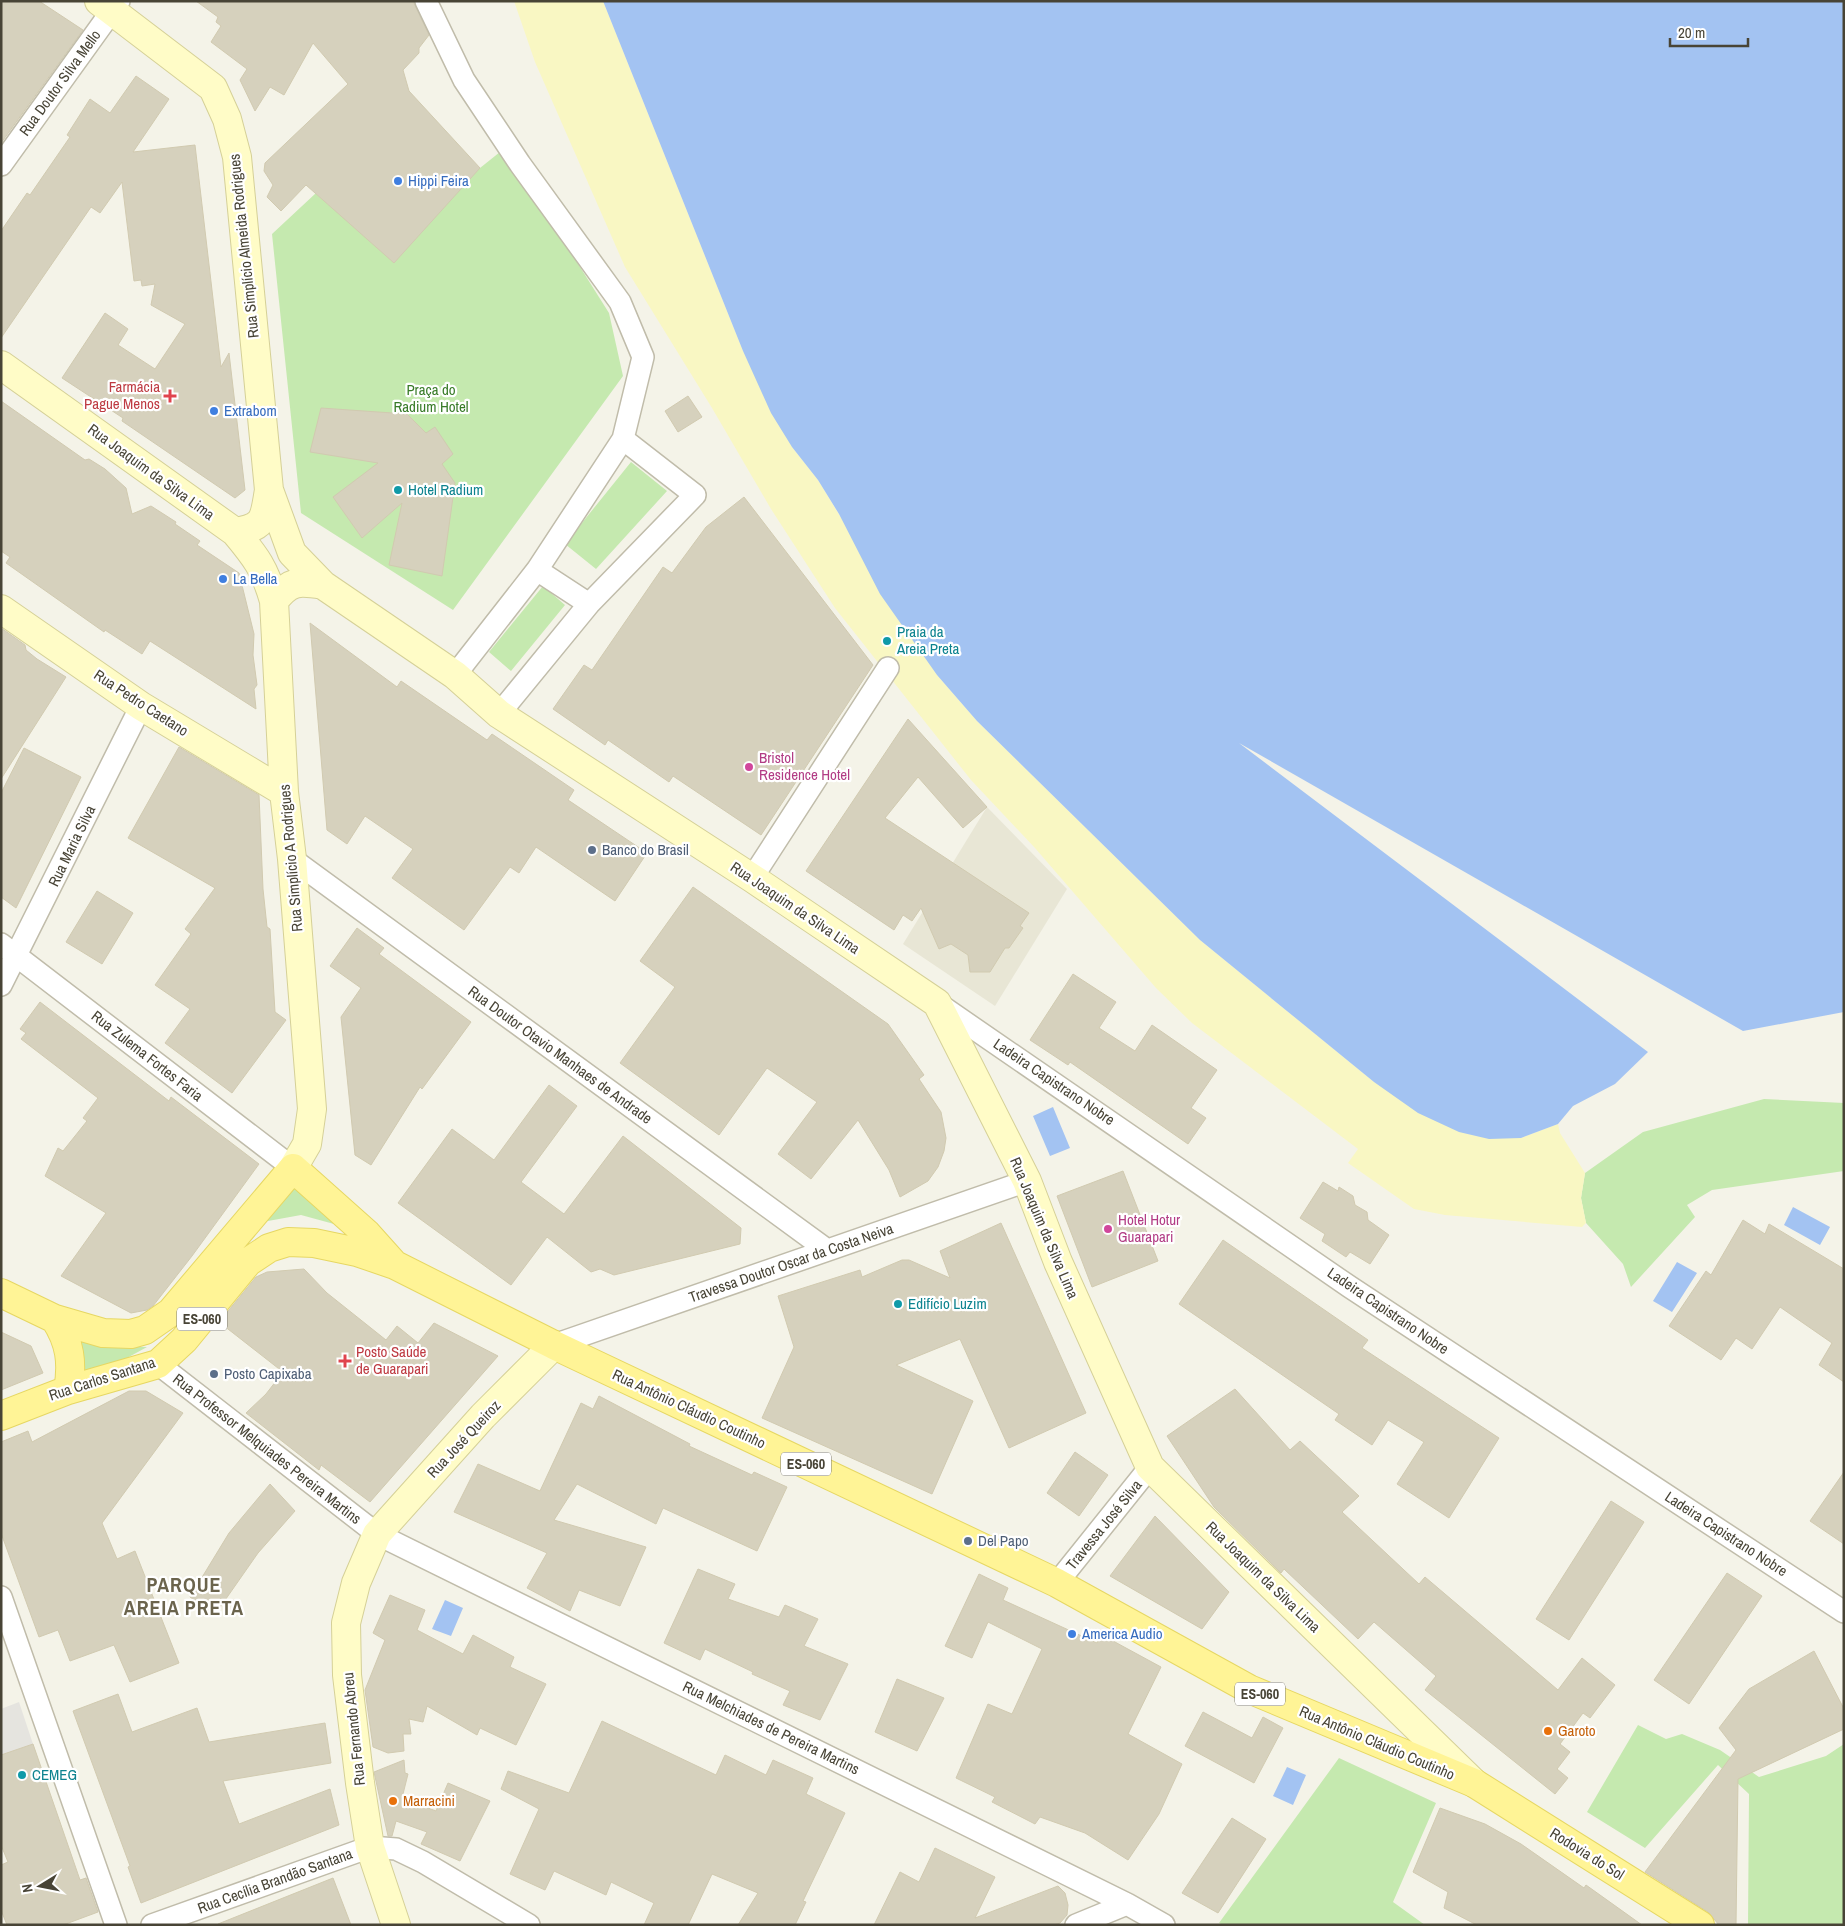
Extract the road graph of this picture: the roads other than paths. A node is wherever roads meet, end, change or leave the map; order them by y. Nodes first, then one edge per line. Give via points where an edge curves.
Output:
1 (426, 1) edge
2 (110, 4) edge
3 (1, 165) edge
4 (1, 365) edge
5 (623, 439) junction
6 (269, 490) junction
7 (235, 532) junction
8 (537, 570) junction
9 (323, 585) junction
10 (274, 601) junction
11 (589, 604) junction
12 (1, 609) edge
13 (888, 668) dead end
14 (455, 675) junction
15 (141, 706) junction
16 (499, 714) junction
17 (284, 792) junction
18 (292, 859) junction
19 (752, 878) junction
20 (9, 950) edge
21 (1, 985) edge
22 (936, 1003) junction
23 (293, 1168) junction
24 (1027, 1181) junction
25 (827, 1250) junction
26 (395, 1265) junction
27 (1, 1293) edge
28 (55, 1319) junction
29 (554, 1346) junction
30 (158, 1364) junction
31 (68, 1390) junction
32 (1, 1416) edge
33 (1150, 1467) junction
34 (377, 1534) junction
35 (1057, 1583) junction
36 (1, 1597) edge
37 (1844, 1612) edge
38 (1474, 1783) junction
39 (370, 1847) junction
40 (1127, 1904) junction
41 (116, 1925) edge
42 (152, 1925) edge
43 (396, 1925) edge
44 (529, 1925) edge
45 (1076, 1925) edge
46 (1164, 1925) edge
47 (1700, 1925) edge

1 - 5 street via 464,80 620,302 643,357
2 - 3 street, Rua Doutor Silva Mello
2 - 6 street, Rua Simplício Almeida Rodrigues via 213,88 226,119 237,156
4 - 7 street, Rua Joaquim da Silva Lima
5 - 8 street
5 - 11 street via 695,495
6 - 7 street via 263,519 253,529
6 - 9 street, Rua Joaquim da Silva Lima via 292,554
7 - 10 street, Rua Joaquim da Silva Lima via 258,559
8 - 11 street
8 - 14 street
9 - 10 street via 301,581 284,588
9 - 14 street, Rua Joaquim da Silva Lima
10 - 17 street, Rua Simplício A Rodrigues
11 - 16 street
12 - 15 street, Rua Pedro Caetano
13 - 19 street
14 - 16 street, Rua Joaquim da Silva Lima
15 - 17 street, Rua Pedro Caetano
15 - 20 street, Rua Maria Silva
16 - 19 street, Rua Joaquim da Silva Lima
17 - 18 street, Rua Simplício A Rodrigues
18 - 23 street, Rua Simplício A Rodrigues via 312,1108 308,1144
18 - 25 street, Rua Doutor Otavio Manhaes de Andrade
19 - 22 street, Rua Joaquim da Silva Lima
20 - 21 street, Rua Maria Silva
20 - 23 street, Rua Zulema Fortes Faria
22 - 24 street, Rua Joaquim da Silva Lima
22 - 37 street, Ladeira Capistrano Nobre via 1350,1287
23 - 26 main road, Rua Carlos Santana / ES-060 via 367,1234
23 - 28 main road, ES-060 via 161,1321 145,1330 119,1334 103,1333
24 - 25 street, Travessa Doutor Oscar da Costa Neiva
24 - 33 street, Rua Joaquim da Silva Lima via 1058,1262
25 - 29 street, Travessa Doutor Oscar da Costa Neiva
26 - 29 main road, Rua Carlos Santana / ES-060
26 - 30 main road, Rua Carlos Santana / ES-060 via 314,1242 288,1242 269,1248 248,1262 184,1340
27 - 28 main road, ES-060
28 - 31 main road via 63,1330 71,1358
29 - 34 street, Rua José Queiroz via 484,1416
29 - 35 main road, Rua Antônio Cláudio Coutinho / ES-060
30 - 31 main road, Rua Carlos Santana / ES-060
30 - 34 street, Rua Professor Melquiades Pereira Martins
31 - 32 main road, Rua Carlos Santana / ES-060
33 - 35 street, Travessa José Silva
33 - 38 street, Rua Joaquim da Silva Lima
34 - 39 street, Rua Fernando Abreu via 356,1583 346,1624 348,1676
34 - 40 street, Rua Melchiades de Pereira Martins
35 - 38 main road, Rua Antônio Cláudio Coutinho / ES-060 via 1249,1689
36 - 41 street
38 - 47 main road, Rodovia do Sol / ES-060
39 - 42 street, Rua Cecília Brandão Santana
39 - 43 street, Rua Fernando Abreu
39 - 44 street via 396,1850 423,1862
40 - 45 street
40 - 46 street, Rua Melchiades de Pereira Martins

